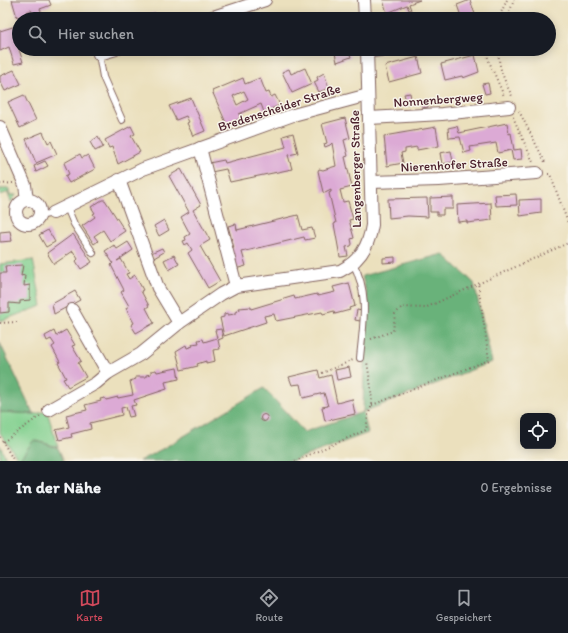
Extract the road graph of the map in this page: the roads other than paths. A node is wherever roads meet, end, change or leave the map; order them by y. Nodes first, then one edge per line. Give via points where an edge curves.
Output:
1 (265, 0) edge
2 (364, 0) edge
3 (229, 12) edge
4 (365, 12) edge
5 (99, 56) edge
6 (367, 56) edge
7 (368, 95) junction
8 (513, 105) road end
9 (369, 118) junction
10 (122, 120) dead end
11 (0, 128) edge
12 (200, 148) junction
13 (537, 172) road end
14 (119, 180) junction
15 (371, 182) junction
16 (27, 200) junction
17 (66, 205) junction
18 (53, 213) joint
19 (39, 216) junction
20 (93, 253) dead end
21 (353, 263) junction
22 (236, 286) junction
23 (72, 310) dead end
24 (179, 323) junction
25 (360, 356) road end
26 (108, 373) junction
27 (49, 410) road end

1 - 3 street
2 - 4 street
5 - 10 lane via 103,77
6 - 7 street, Langenberger Straße
7 - 9 street, Langenberger Straße
7 - 12 street, Bredenscheider Straße via 293,115
8 - 9 street, Nonnenbergweg via 442,114
9 - 15 street, Langenberger Straße
11 - 16 street via 25,185
12 - 14 street, Bredenscheider Straße
12 - 22 street
13 - 15 street, Nierenhofer Straße via 446,180
14 - 17 street, Bredenscheider Straße
14 - 24 street via 156,282
15 - 21 street, Langenberger Straße via 370,237 367,248
16 - 19 street via 38,205
16 - 19 street via 18,207 18,217 23,223 30,224
17 - 18 street, Bredenscheider Straße
17 - 20 lane via 74,224
18 - 19 lane
21 - 22 street, Langenberger Straße via 340,271
21 - 25 lane via 358,271 366,303
22 - 24 street, Langenberger Straße
23 - 26 street
24 - 26 street, Langenberger Straße via 141,354
26 - 27 street, Langenberger Straße via 96,383

